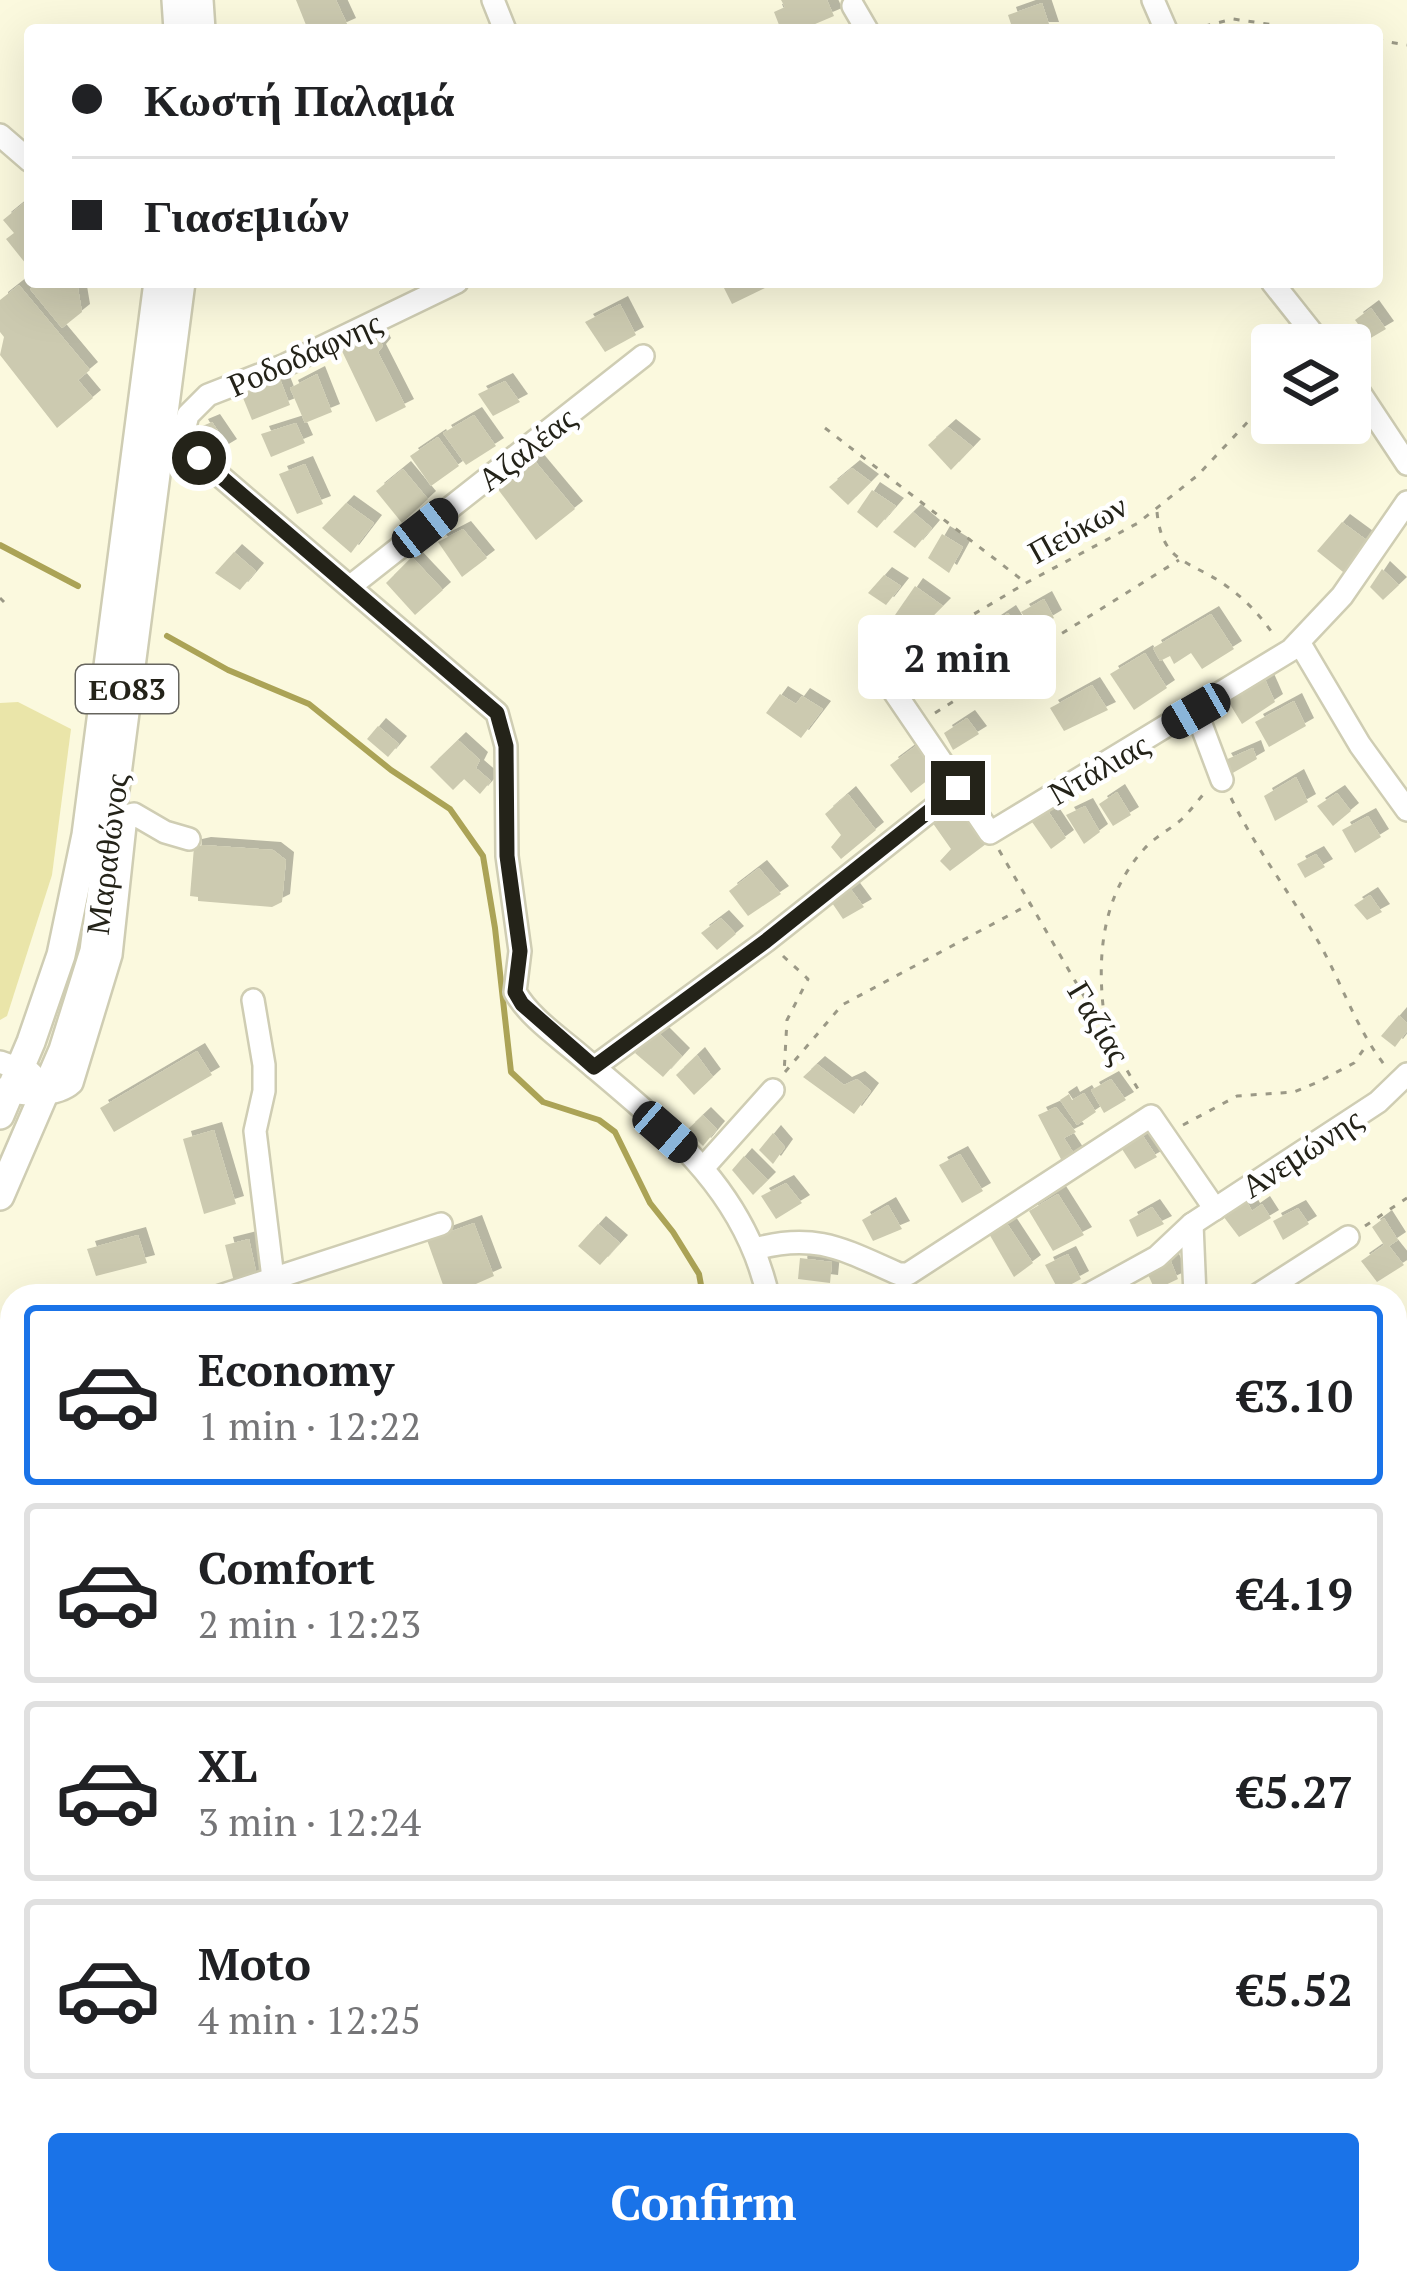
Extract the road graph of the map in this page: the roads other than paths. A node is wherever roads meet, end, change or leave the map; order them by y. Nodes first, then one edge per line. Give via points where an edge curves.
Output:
1 (853, 6) dead end
2 (864, 24) edge
3 (1, 134) edge
4 (24, 155) edge
5 (157, 288) edge
6 (181, 288) edge
7 (445, 288) edge
8 (1278, 288) edge
9 (1306, 324) edge
10 (643, 356) dead end
11 (1371, 410) edge
12 (169, 449) junction
13 (1407, 464) edge
14 (1407, 502) edge
15 (352, 585) junction
16 (1292, 648) junction
17 (880, 670) road end
18 (1196, 711) junction
19 (1219, 773) road end
20 (958, 788) junction
21 (1407, 810) edge
22 (189, 839) dead end
23 (253, 1000) dead end
24 (594, 1067) junction
25 (1407, 1074) edge
26 (778, 1082) road end
27 (6, 1085) edge
28 (47, 1090) junction
29 (703, 1168) junction
30 (0, 1196) edge
31 (1215, 1209) junction
32 (441, 1224) dead end
33 (1192, 1225) junction
34 (1348, 1237) road end
35 (755, 1249) junction
36 (276, 1284) edge
37 (284, 1284) edge
38 (765, 1284) edge
39 (1108, 1284) edge
40 (1194, 1284) edge
41 (1275, 1284) edge

1 - 2 street
3 - 4 street
5 - 27 main road, Μαραθώνος / ΕΟ83 via 86,835 61,955
6 - 12 main road, Μαραθώνος / ΕΟ83
7 - 12 street, Ροδοδάφνης via 208,395
8 - 9 street
10 - 15 street, Αζαλέας
11 - 13 street
12 - 15 street via 199,458
12 - 28 main road, Μαραθώνος / ΕΟ83 via 94,951
14 - 16 street, Ντάλιας via 1342,596
15 - 24 street via 497,713 520,951 515,992
16 - 18 street, Ντάλιας
16 - 21 street
17 - 20 street
18 - 19 street
18 - 20 street, Ντάλιας via 990,832
20 - 24 street
22 - 28 street via 126,816 100,999 72,1083
23 - 36 street via 264,1065 255,1131
24 - 29 street
25 - 31 street, Ανεμώνης via 1378,1102
26 - 29 street
27 - 28 street
28 - 30 main road, Μαραθώνος / ΕΟ83
29 - 35 street
31 - 33 street, Ανεμώνης
31 - 35 street via 1151,1117 908,1274 817,1241
32 - 37 street
33 - 39 street, Ανεμώνης
33 - 40 street
34 - 41 street
35 - 38 street

